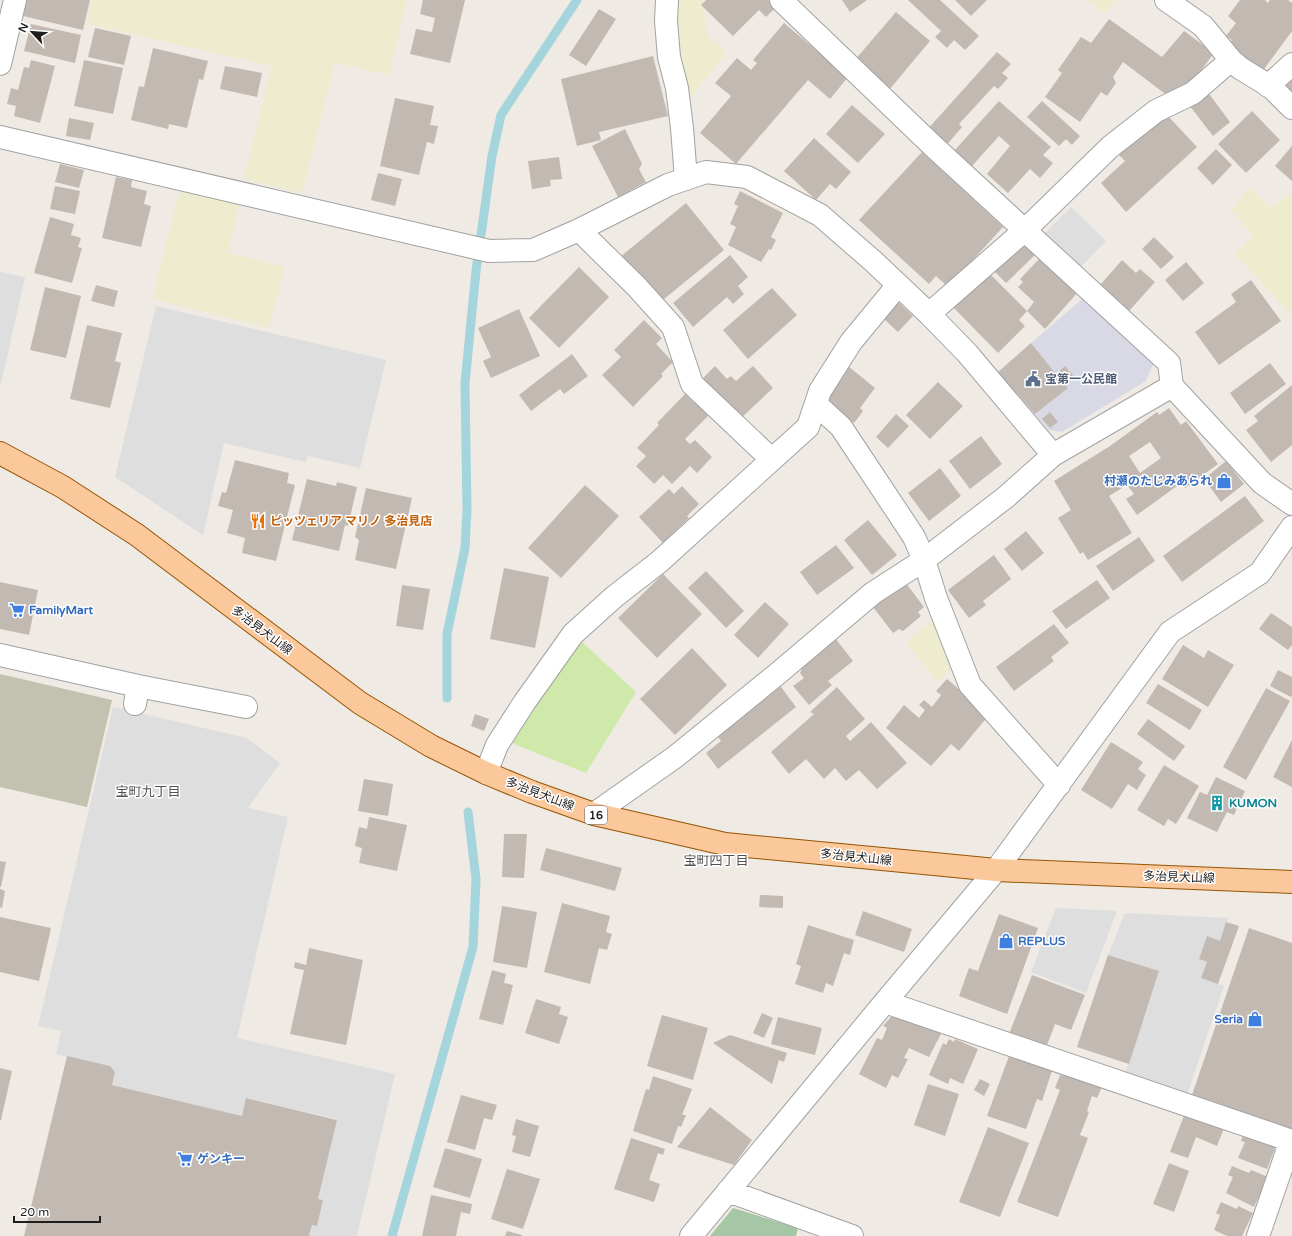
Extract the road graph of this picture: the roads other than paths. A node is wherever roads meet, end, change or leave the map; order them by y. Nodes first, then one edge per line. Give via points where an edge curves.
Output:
1 (15, 0) edge
2 (667, 0) edge
3 (781, 0) edge
4 (1166, 0) edge
5 (1231, 60) junction
6 (0, 64) edge
7 (1292, 64) edge
8 (1268, 86) junction
9 (1292, 108) edge
10 (0, 137) edge
11 (686, 179) junction
12 (579, 230) junction
13 (1025, 230) junction
14 (898, 285) junction
15 (929, 314) junction
16 (1172, 386) junction
17 (816, 404) junction
18 (0, 453) edge
19 (1053, 455) junction
20 (773, 458) junction
21 (1292, 504) edge
22 (1292, 527) edge
23 (924, 560) junction
24 (0, 654) edge
25 (246, 708) dead end
26 (486, 773) junction
27 (1059, 785) junction
28 (594, 814) junction
29 (996, 870) junction
30 (1292, 882) edge
31 (885, 1002) junction
32 (1291, 1140) edge
33 (728, 1191) junction
34 (691, 1236) edge
35 (852, 1236) edge
36 (1258, 1236) edge

1 - 6 street
2 - 11 street via 669,57 677,88
3 - 13 street
4 - 5 street via 1203,26
5 - 8 street
5 - 13 street via 1193,93 1156,111 1110,147
7 - 8 street
8 - 9 street
10 - 12 street via 489,251 533,250
11 - 12 street via 668,185
11 - 14 street via 706,172 747,177 820,215
12 - 20 street via 673,327 692,384
13 - 15 street
13 - 16 street via 1169,363
14 - 15 street
14 - 17 street via 851,342 820,391
15 - 19 street via 967,353
16 - 19 street
16 - 21 street via 1262,483
17 - 20 street via 808,427
17 - 23 street via 841,427 914,537
18 - 26 main road, 多治見犬山線 / 16 via 63,487 137,535 360,704 431,746
19 - 23 street via 1006,497
20 - 26 street via 659,562 573,634 497,745
22 - 27 street via 1260,573 1170,632
23 - 27 street via 970,685
23 - 28 street via 873,594 675,757
24 - 25 street via 136,695
26 - 28 main road, 多治見犬山線 / 16
27 - 29 street
28 - 29 main road, 多治見犬山線 / 16 via 725,844
29 - 30 main road, 多治見犬山線 / 16
29 - 31 street
31 - 32 street
31 - 33 street
32 - 36 street
33 - 34 street
33 - 35 street

